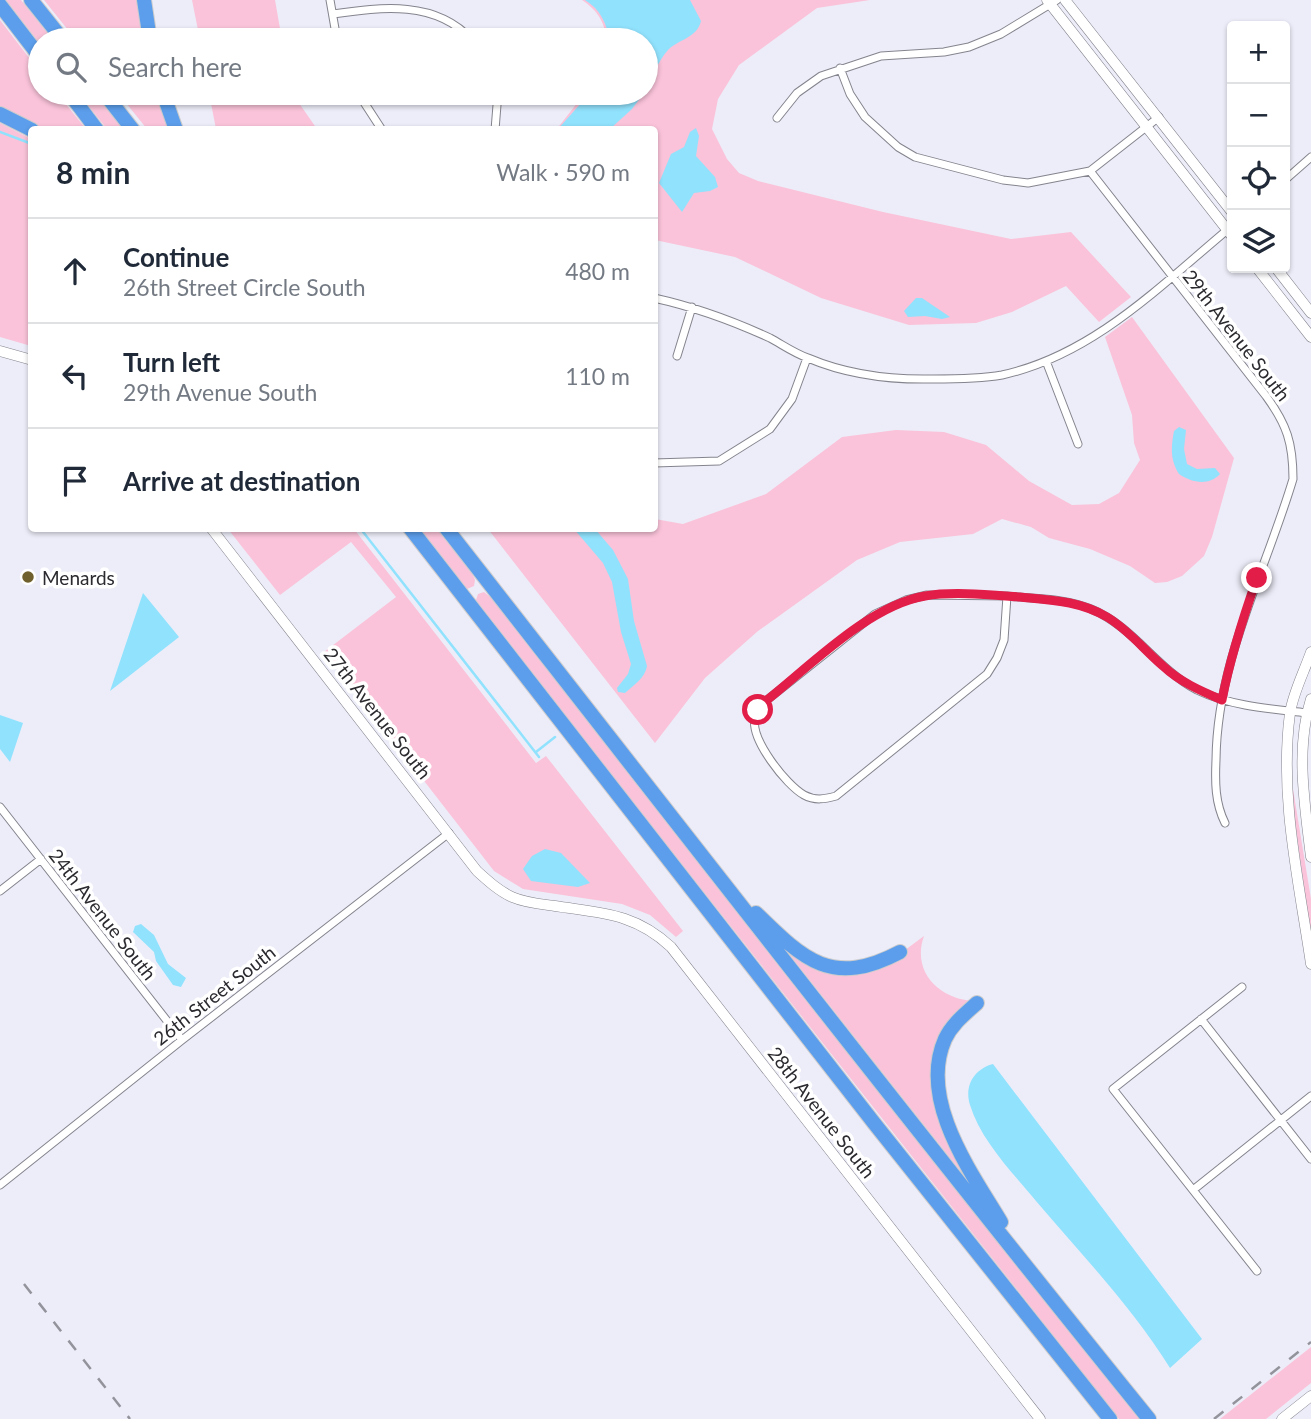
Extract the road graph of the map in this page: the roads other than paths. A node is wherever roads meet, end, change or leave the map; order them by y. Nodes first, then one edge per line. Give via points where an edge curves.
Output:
1 (31, 0) edge
2 (144, 0) edge
3 (330, 0) edge
4 (1065, 0) edge
5 (1051, 2) edge
6 (0, 5) edge
7 (333, 14) junction
8 (53, 28) edge
9 (148, 28) edge
10 (335, 28) edge
11 (458, 28) edge
12 (28, 41) edge
13 (840, 68) junction
14 (78, 105) edge
15 (113, 105) edge
16 (167, 105) edge
17 (366, 105) edge
18 (496, 105) edge
19 (0, 114) edge
20 (1159, 117) junction
21 (777, 118) dead end
22 (94, 126) edge
23 (130, 126) edge
24 (175, 126) edge
25 (379, 126) edge
26 (495, 126) edge
27 (28, 128) edge
28 (1146, 128) junction
29 (1311, 157) edge
30 (1090, 171) junction
31 (1290, 176) edge
32 (1230, 210) edge
33 (1227, 226) edge
34 (1227, 234) edge
35 (1261, 273) edge
36 (1280, 273) edge
37 (1172, 277) junction
38 (658, 299) edge
39 (692, 307) junction
40 (1311, 313) edge
41 (1311, 337) edge
42 (0, 351) edge
43 (677, 356) dead end
44 (807, 358) junction
45 (28, 359) edge
46 (1046, 361) junction
47 (1078, 444) dead end
48 (658, 463) edge
49 (214, 532) edge
50 (413, 532) edge
51 (449, 532) edge
52 (1007, 596) junction
53 (1311, 652) edge
54 (1311, 699) edge
55 (1222, 700) junction
56 (1291, 711) junction
57 (1307, 713) junction
58 (0, 807) edge
59 (1225, 823) dead end
60 (449, 833) junction
61 (1311, 857) edge
62 (41, 859) junction
63 (714, 872) junction
64 (0, 891) edge
65 (530, 903) joint
66 (900, 952) dead end
67 (1311, 964) edge
68 (1242, 987) dead end
69 (977, 1003) dead end
70 (1201, 1019) junction
71 (182, 1040) junction
72 (1311, 1096) edge
73 (1281, 1120) junction
74 (1311, 1158) edge
75 (0, 1185) edge
76 (1193, 1190) junction
77 (1257, 1271) dead end
78 (1034, 1277) junction
79 (1311, 1396) edge
80 (1040, 1419) edge
81 (1110, 1419) edge
82 (1149, 1419) edge
83 (1282, 1419) edge

1 - 8 highway
2 - 9 highway
3 - 7 street
4 - 20 street
5 - 13 street via 1001,34 969,47 881,56
5 - 28 street
6 - 12 highway
7 - 10 street
7 - 11 street via 407,6 429,11
13 - 21 street via 797,93
13 - 30 street via 864,117 915,157 1028,183
14 - 22 highway
15 - 23 highway
16 - 24 highway
17 - 25 street
18 - 26 street
19 - 27 highway
20 - 28 street
20 - 32 street
28 - 30 street
28 - 33 street
29 - 31 street
30 - 37 street, 29th Avenue South
34 - 37 street
35 - 41 street
36 - 40 street
37 - 46 street via 1106,329
37 - 55 street, 29th Avenue South via 1280,415 1293,457 1293,479 1240,626
38 - 39 street
39 - 43 street
39 - 44 street
42 - 45 street
44 - 46 street via 857,374 900,380 1001,375
44 - 48 street via 792,399 769,429 719,461
46 - 47 street
49 - 60 street, 27th Avenue South
50 - 81 highway
51 - 63 highway
52 - 52 street via 1004,640 987,674 836,796 823,799 803,794 759,744 754,731 758,710 875,614 927,595
52 - 55 street via 1070,602 1092,609 1126,631 1180,680
53 - 56 street
54 - 57 street
55 - 56 street
55 - 59 street, 29th Avenue South via 1215,783
56 - 57 street
56 - 67 street via 1287,776 1291,835
57 - 61 street via 1302,772
58 - 62 street, 24th Avenue South
60 - 65 street, 27th Avenue South via 496,888
60 - 71 street, 26th Street South
62 - 64 street
62 - 71 street, 24th Avenue South
63 - 66 highway via 792,947 827,967 854,970
63 - 78 highway
65 - 80 street, 28th Avenue South via 617,915 646,928 671,947
68 - 70 street
69 - 78 highway via 945,1039 936,1070 942,1110 958,1151
70 - 73 street
70 - 76 street via 1113,1089
71 - 75 street, 26th Street South
72 - 73 street
73 - 74 street
73 - 76 street
76 - 77 street
78 - 82 highway
79 - 83 street

